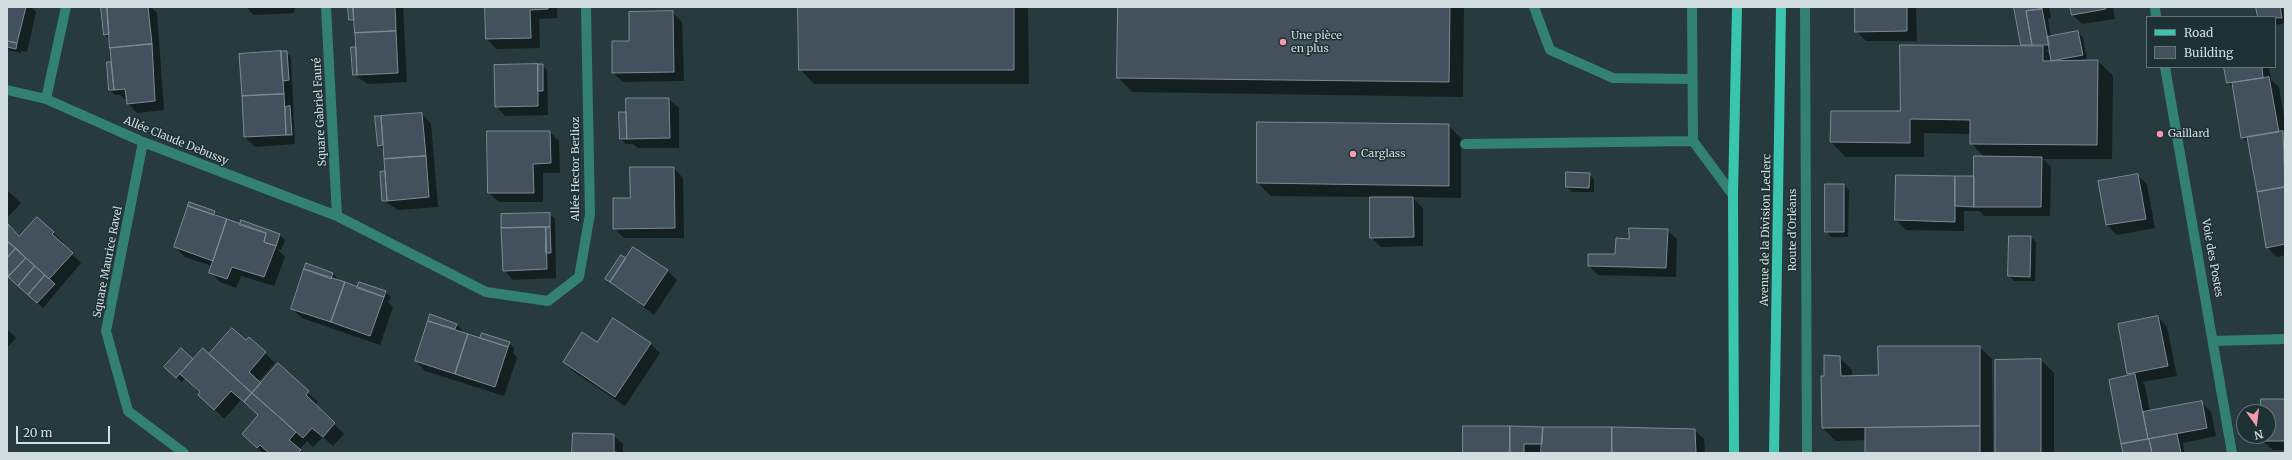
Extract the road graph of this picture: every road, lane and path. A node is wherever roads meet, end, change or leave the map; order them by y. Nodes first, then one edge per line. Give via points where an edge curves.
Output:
1 (66, 7) edge
2 (326, 7) edge
3 (586, 7) edge
4 (1534, 7) edge
5 (1692, 7) edge
6 (1737, 7) edge
7 (1782, 7) edge
8 (1804, 7) edge
9 (2165, 68) edge
10 (1692, 79) junction
11 (7, 90) edge
12 (46, 99) junction
13 (1693, 141) junction
14 (143, 142) junction
15 (1466, 144) dead end
16 (1734, 195) junction
17 (337, 216) junction
18 (2285, 339) edge
19 (2214, 341) junction
20 (184, 453) edge
21 (1734, 453) edge
22 (1774, 453) edge
23 (1807, 453) edge
24 (2232, 453) edge

1 - 12 street
2 - 17 street, Square Gabriel Fauré
3 - 17 street, Allée Hector Berlioz via 590,214 579,277 548,302 486,292
4 - 10 street via 1550,50 1613,78
5 - 10 street
6 - 16 main road
7 - 22 main road, Avenue de la Division Leclerc
8 - 23 street, Route d'Orléans
9 - 19 street, Voie des Postes
10 - 13 street
11 - 12 street, Allée Claude Debussy
12 - 14 street, Allée Claude Debussy
13 - 15 street
13 - 16 street
14 - 17 street, Allée Claude Debussy
14 - 20 street, Square Maurice Ravel via 106,331 128,410
16 - 21 main road
18 - 19 street
19 - 24 street, Voie des Postes

